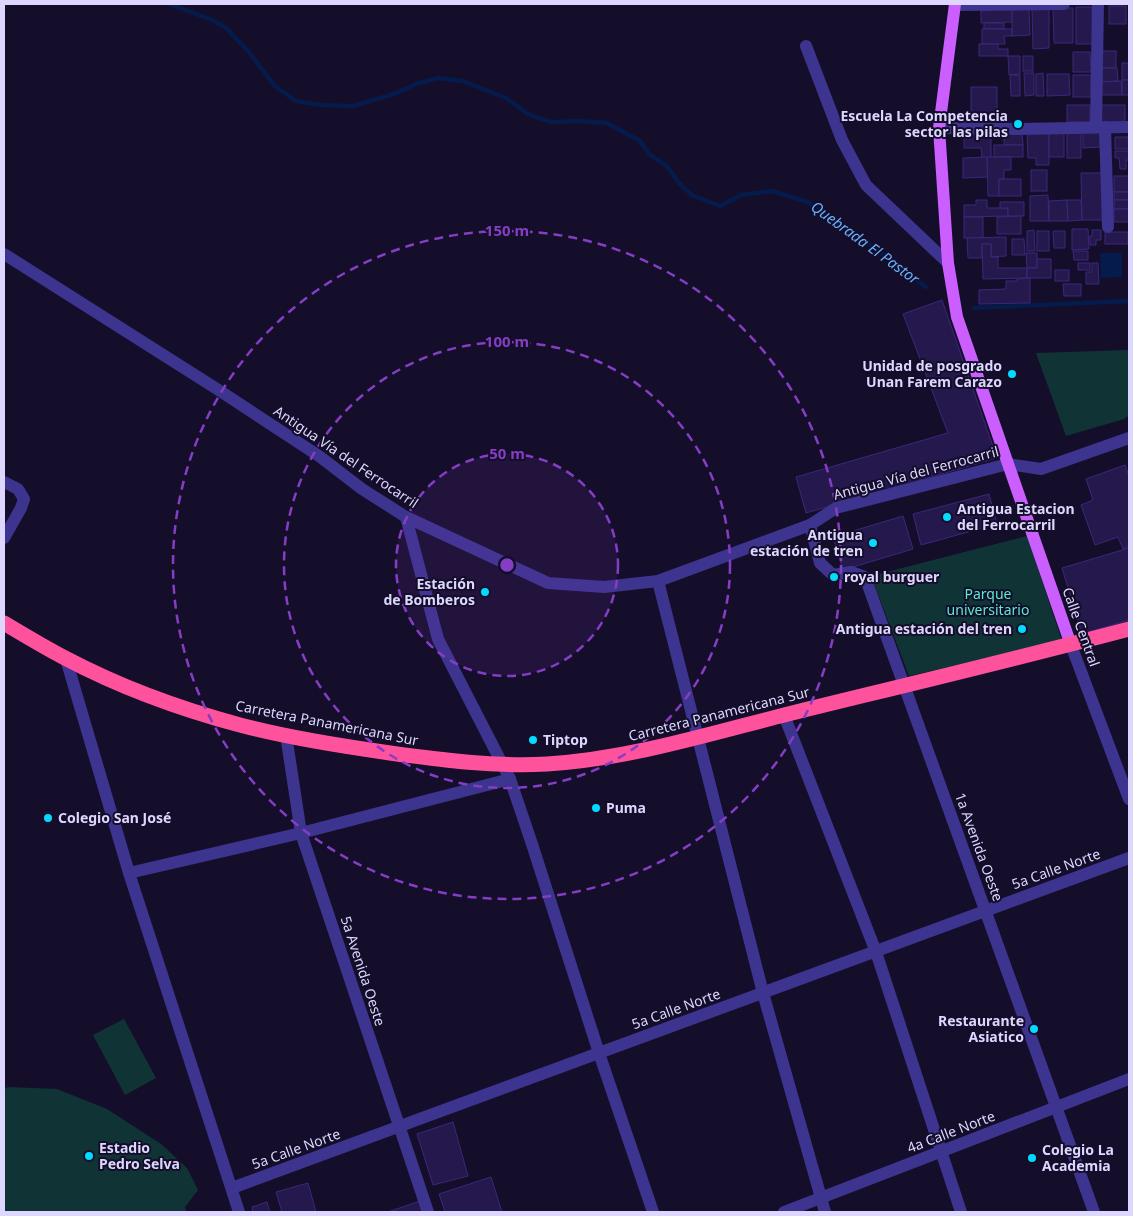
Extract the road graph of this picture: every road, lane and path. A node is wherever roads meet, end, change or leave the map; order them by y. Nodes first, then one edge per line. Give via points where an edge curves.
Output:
1 (955, 4) edge
2 (1064, 4) edge
3 (1098, 4) edge
4 (806, 46) dead end
5 (1100, 127) junction
6 (1129, 127) edge
7 (939, 128) junction
8 (1108, 228) dead end
9 (4, 254) edge
10 (948, 264) junction
11 (1129, 438) edge
12 (1008, 464) junction
13 (4, 482) edge
14 (406, 517) junction
15 (810, 525) junction
16 (4, 538) edge
17 (658, 581) junction
18 (4, 623) edge
19 (1129, 630) edge
20 (1071, 645) junction
21 (66, 659) junction
22 (904, 686) junction
23 (784, 715) junction
24 (286, 735) junction
25 (698, 739) junction
26 (503, 765) junction
27 (510, 779) junction
28 (1129, 799) edge
29 (301, 832) junction
30 (1129, 858) edge
31 (129, 873) junction
32 (986, 911) junction
33 (876, 952) junction
34 (763, 993) junction
35 (599, 1053) junction
36 (1129, 1079) edge
37 (1056, 1106) junction
38 (399, 1127) junction
39 (942, 1152) junction
40 (232, 1188) junction
41 (821, 1198) junction
42 (239, 1212) edge
43 (428, 1212) edge
44 (653, 1212) edge
45 (784, 1212) edge
46 (825, 1212) edge
47 (961, 1212) edge
48 (1094, 1212) edge

1 - 2 street
1 - 7 main road, Calle Central
3 - 5 street
4 - 10 street via 842,140 866,185
5 - 6 street
5 - 7 street
5 - 8 street
7 - 10 main road, Calle Central
9 - 14 street, Antigua Vía del Ferrocarril via 217,389
10 - 12 main road, Calle Central via 957,317
11 - 12 street, Antigua Vía del Ferrocarril via 1042,469
12 - 15 street, Antigua Vía del Ferrocarril via 836,508
12 - 20 main road, Calle Central
13 - 16 street via 18,490 24,499
14 - 17 street, Antigua Vía del Ferrocarril via 548,583 604,587
14 - 26 street via 438,639
15 - 17 street, Antigua Vía del Ferrocarril
15 - 22 street, 1a Avenida Oeste via 820,563 833,575 851,572 865,577
17 - 25 street
18 - 21 highway, Carretera Panamericana Sur
19 - 20 highway, Carretera Panamericana Sur
20 - 22 highway, Carretera Panamericana Sur
20 - 28 street, Calle Central
21 - 24 highway, Carretera Panamericana Sur via 144,694 192,711
21 - 31 street
22 - 23 highway, Carretera Panamericana Sur
22 - 32 street, 1a Avenida Oeste
23 - 25 highway, Carretera Panamericana Sur
23 - 33 street
24 - 26 highway, Carretera Panamericana Sur via 439,760
24 - 29 street, 5a Avenida Oeste
25 - 26 highway, Carretera Panamericana Sur via 601,758
25 - 34 street
26 - 27 street
27 - 29 street
27 - 35 street
29 - 31 street
29 - 38 street, 5a Avenida Oeste
30 - 32 street, 5a Calle Norte
31 - 40 street
32 - 33 street, 5a Calle Norte
32 - 37 street, 1a Avenida Oeste
33 - 34 street, 5a Calle Norte
33 - 39 street
34 - 35 street, 5a Calle Norte
34 - 41 street
35 - 38 street, 5a Calle Norte
35 - 44 street
36 - 37 street, 4a Calle Norte
37 - 39 street, 4a Calle Norte
37 - 48 street, 1a Avenida Oeste
38 - 40 street, 5a Calle Norte
38 - 43 street, 5a Avenida Oeste
39 - 41 street, 4a Calle Norte
39 - 47 street
40 - 42 street
41 - 45 street, 4a Calle Norte
41 - 46 street

